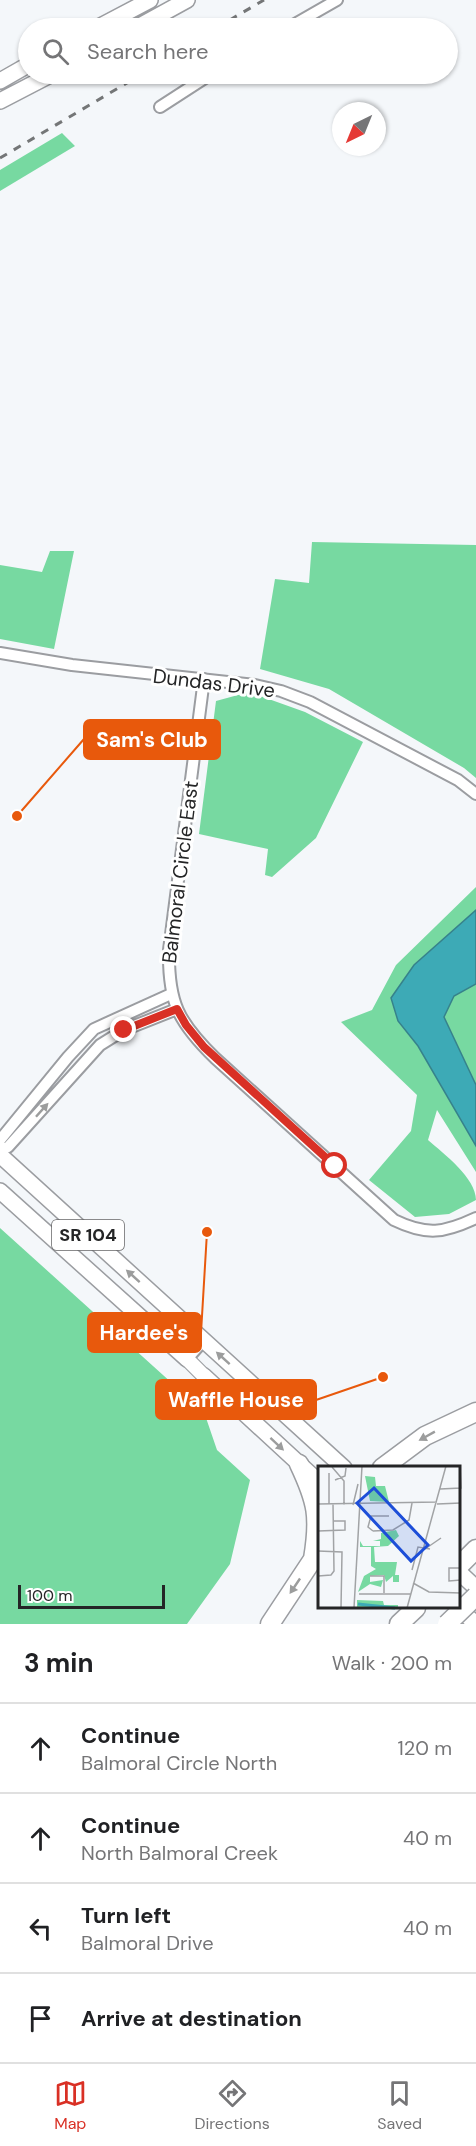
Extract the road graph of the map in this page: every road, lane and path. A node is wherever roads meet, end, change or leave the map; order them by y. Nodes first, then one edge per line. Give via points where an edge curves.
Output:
1 (150, 0) edge
2 (187, 0) edge
3 (337, 0) edge
4 (116, 18) edge
5 (154, 18) edge
6 (306, 18) edge
7 (18, 71) edge
8 (0, 81) edge
9 (33, 84) edge
10 (196, 84) edge
11 (0, 102) edge
12 (160, 107) dead end
13 (0, 653) edge
14 (204, 679) junction
15 (476, 794) edge
16 (171, 994) junction
17 (177, 1009) junction
18 (0, 1140) edge
19 (0, 1153) edge
20 (0, 1191) edge
21 (476, 1218) edge
22 (204, 1340) junction
23 (187, 1359) junction
24 (204, 1376) joint
25 (476, 1412) edge
26 (299, 1464) junction
27 (342, 1466) edge
28 (385, 1466) edge
29 (318, 1481) edge
30 (317, 1554) edge
31 (461, 1575) edge
32 (476, 1588) edge
33 (476, 1596) edge
34 (459, 1609) edge
35 (270, 1624) edge
36 (447, 1624) edge
37 (476, 1624) edge

1 - 4 main road
2 - 5 main road
3 - 6 street
7 - 8 main road
9 - 11 main road
10 - 12 street
13 - 14 street, Dundas Drive
14 - 15 street, Dundas Drive via 296,695 458,780
14 - 16 street, Balmoral Circle East via 172,923 168,974
16 - 17 street, Balmoral Circle East
16 - 18 street via 94,1029
19 -> 17 street via 100,1045 124,1030
17 - 21 street, Balmoral Circle East via 209,1052 394,1220 424,1231 441,1231
22 -> 19 main road, SR 104
20 - 23 main road, SR 104
22 - 23 street
27 -> 22 main road, SR 104
23 - 24 main road, SR 104
24 -> 26 main road, SR 104
25 -> 28 highway via 425,1436
26 - 29 main road, SR 104
26 - 30 highway via 317,1511
30 -> 35 highway
31 - 32 main road
33 - 36 highway, bridge
34 - 37 main road

